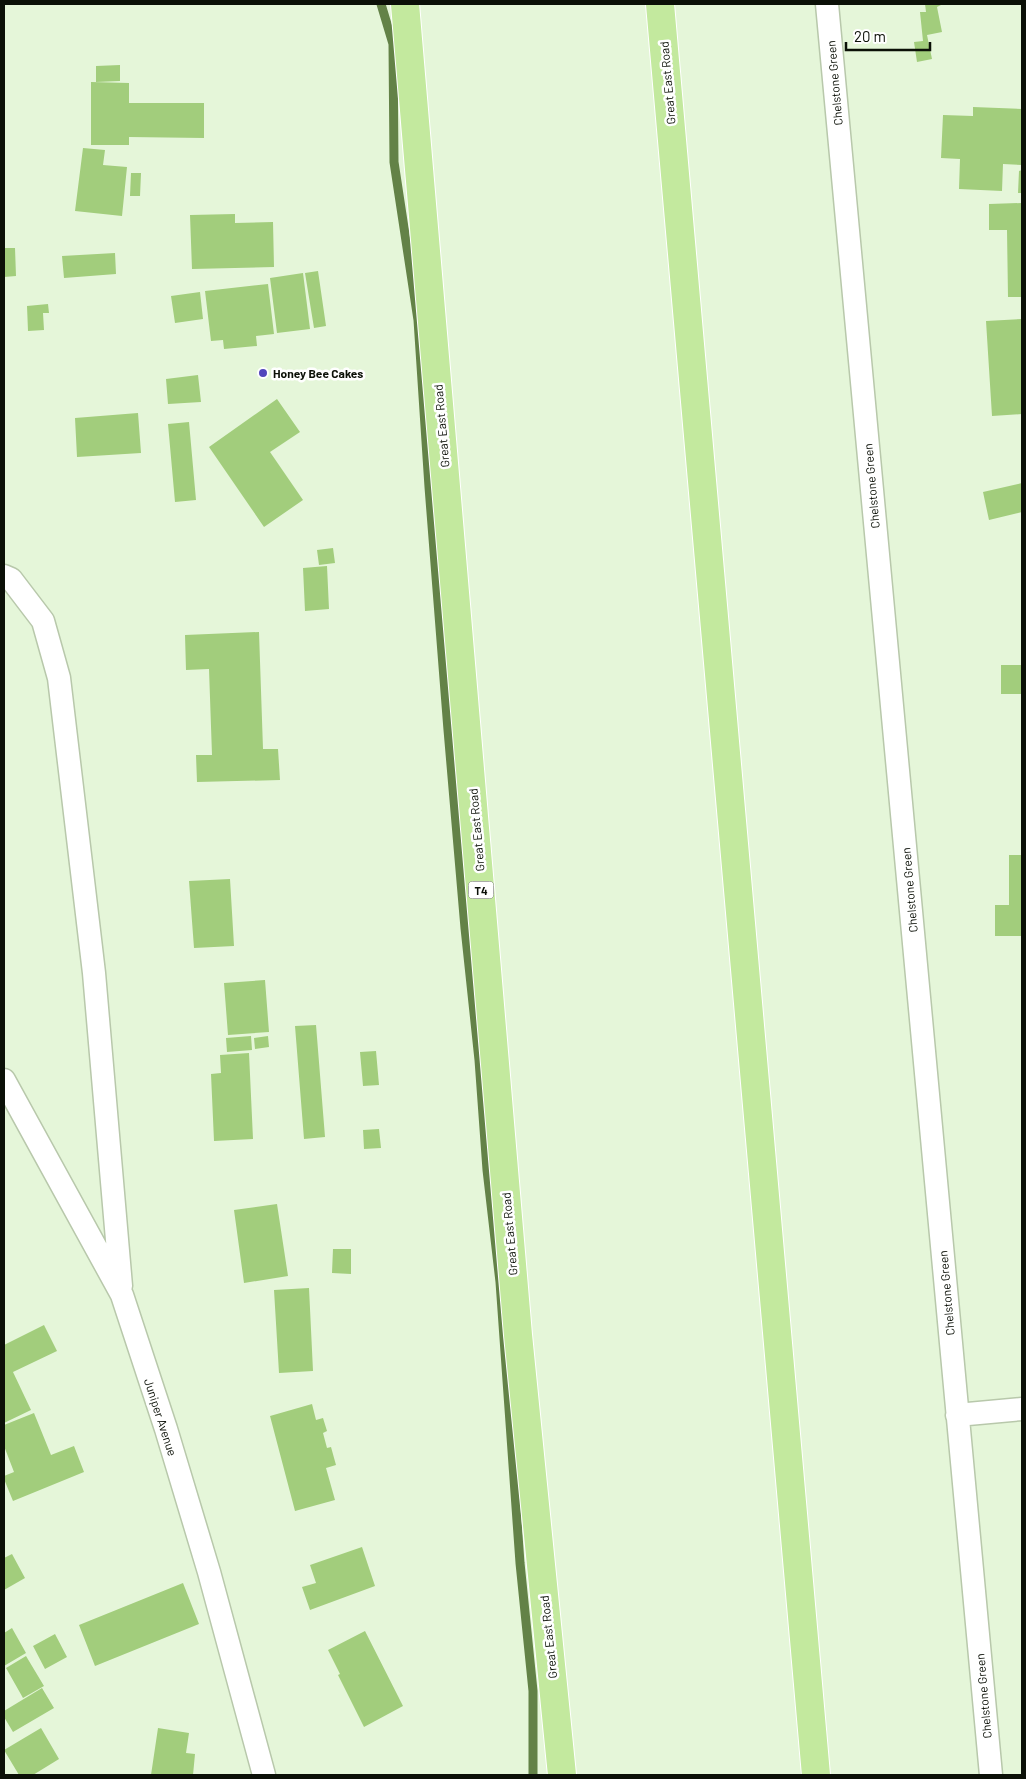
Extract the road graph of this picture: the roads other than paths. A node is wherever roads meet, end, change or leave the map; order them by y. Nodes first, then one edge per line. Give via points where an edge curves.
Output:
1 (405, 4) edge
2 (660, 4) edge
3 (827, 4) edge
4 (4, 576) edge
5 (4, 1080) edge
6 (122, 1294) junction
7 (1022, 1409) edge
8 (957, 1416) junction
9 (264, 1775) edge
10 (562, 1775) edge
11 (816, 1775) edge
12 (991, 1775) edge

1 - 10 main road, Great East Road / T4 via 518,1334
2 - 11 main road, Great East Road
3 - 8 street, Chelstone Green
4 - 6 street via 11,579 43,622 59,678 94,973
5 - 6 street, Juniper Avenue
6 - 9 street, Juniper Avenue via 209,1572
7 - 8 street
8 - 12 street, Chelstone Green

